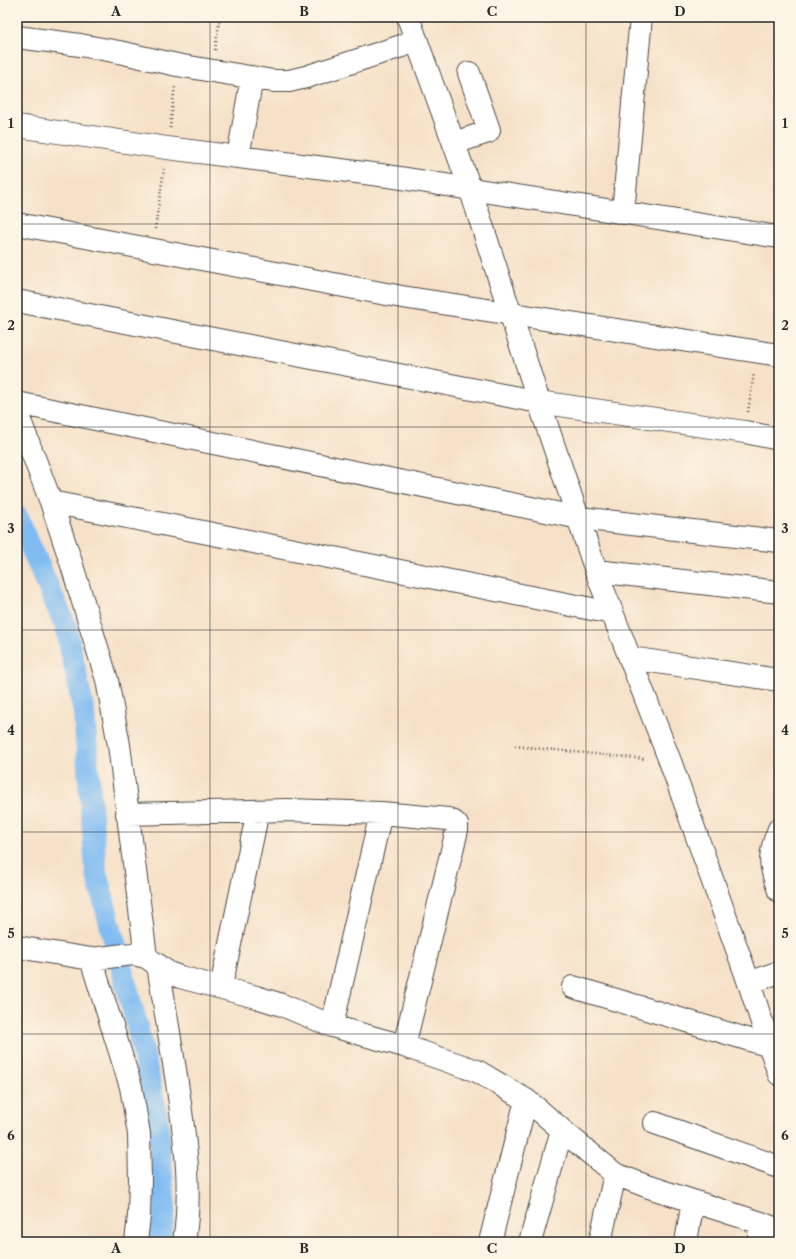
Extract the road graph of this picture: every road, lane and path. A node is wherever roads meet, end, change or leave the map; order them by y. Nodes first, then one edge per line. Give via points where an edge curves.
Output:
1 (220, 17) edge
2 (408, 17) edge
3 (642, 17) edge
4 (17, 37) edge
5 (417, 41) junction
6 (177, 65) junction
7 (212, 71) junction
8 (469, 73) dead end
9 (252, 77) junction
10 (17, 126) edge
11 (454, 143) junction
12 (167, 148) junction
13 (238, 157) junction
14 (470, 188) junction
15 (623, 213) junction
16 (17, 224) edge
17 (779, 237) edge
18 (152, 250) junction
19 (17, 301) edge
20 (511, 313) junction
21 (758, 352) junction
22 (779, 355) edge
23 (540, 402) junction
24 (17, 403) edge
25 (17, 413) edge
26 (745, 432) junction
27 (779, 438) edge
28 (52, 502) junction
29 (580, 518) junction
30 (779, 541) edge
31 (596, 570) junction
32 (779, 592) edge
33 (612, 613) junction
34 (630, 658) junction
35 (779, 680) edge
36 (516, 746) dead end
37 (670, 761) junction
38 (258, 811) junction
39 (380, 813) junction
40 (127, 814) junction
41 (779, 829) edge
42 (778, 888) edge
43 (17, 947) edge
44 (98, 959) junction
45 (146, 959) junction
46 (779, 972) edge
47 (749, 983) junction
48 (221, 987) junction
49 (573, 987) dead end
50 (332, 1026) junction
51 (772, 1038) edge
52 (404, 1046) junction
53 (779, 1074) edge
54 (526, 1100) junction
55 (655, 1123) dead end
56 (562, 1130) junction
57 (779, 1167) edge
58 (615, 1174) junction
59 (693, 1201) junction
60 (766, 1232) edge
61 (136, 1242) edge
62 (184, 1242) edge
63 (490, 1242) edge
64 (530, 1242) edge
65 (600, 1242) edge
66 (686, 1242) edge

1 - 7 path
2 - 5 street
3 - 15 street
4 - 6 street via 80,44
5 - 9 street via 295,80 273,81
5 - 11 street
6 - 7 street
6 - 12 path
7 - 9 street
8 - 11 street via 489,130
9 - 13 street
10 - 12 street
11 - 14 street
12 - 13 street
12 - 18 path
13 - 14 street
14 - 15 street
14 - 20 street
15 - 17 street
16 - 18 street
18 - 20 street via 402,297
19 - 23 street
20 - 21 street
20 - 23 street
21 - 22 street
21 - 26 path
23 - 26 street
23 - 29 street
24 - 29 street
25 - 28 street
26 - 27 street
28 - 33 street
28 - 40 street via 107,680 119,745
29 - 30 street
29 - 31 street
31 - 32 street
31 - 33 street
33 - 34 street
34 - 35 street
34 - 37 street
36 - 37 path
37 - 47 street
38 - 39 street
38 - 40 street
38 - 48 street
39 - 50 street
39 - 52 street via 448,819 456,824 457,830
40 - 45 street
41 - 42 street via 770,859 772,874
43 - 44 street
44 - 45 street
44 - 61 street via 131,1087 138,1134 140,1180
45 - 48 street via 169,973
45 - 62 street via 183,1120 188,1176
46 - 47 street
47 - 51 street
48 - 50 street via 282,1005
49 - 51 street
50 - 52 street
51 - 53 street
52 - 54 street via 477,1071
54 - 56 street
54 - 63 street
55 - 57 street
56 - 58 street
56 - 64 street
58 - 59 street
58 - 65 street
59 - 60 street
59 - 66 street

